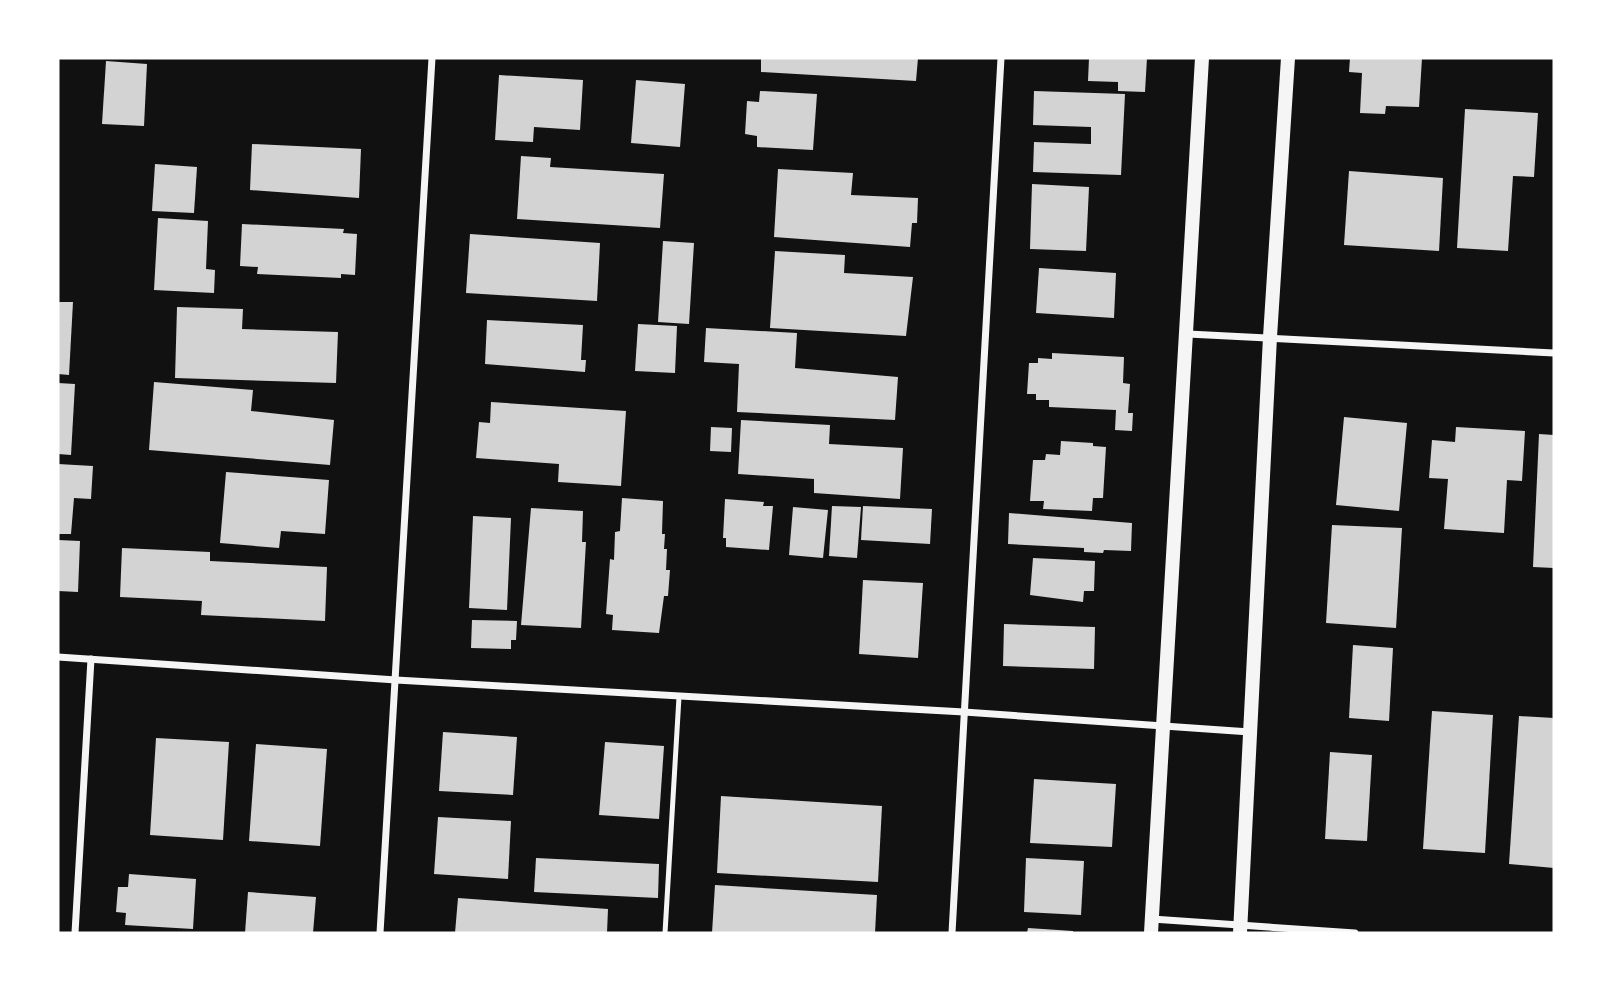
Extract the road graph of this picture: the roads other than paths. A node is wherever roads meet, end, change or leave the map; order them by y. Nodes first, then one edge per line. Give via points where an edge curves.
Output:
1 (432, 58) edge
2 (1001, 58) edge
3 (1202, 58) edge
4 (1288, 58) edge
5 (1188, 334) junction
6 (1270, 337) junction
7 (1554, 353) edge
8 (58, 657) edge
9 (91, 659) junction
10 (396, 680) junction
11 (679, 697) junction
12 (964, 712) junction
13 (1163, 727) junction
14 (1250, 732) junction
15 (1151, 926) edge
16 (1240, 929) edge
17 (75, 933) edge
18 (380, 933) edge
19 (665, 933) edge
20 (951, 933) edge
21 (1355, 933) edge

1 - 10 street
2 - 12 street
3 - 5 main road
4 - 6 main road
5 - 6 street
5 - 13 main road
6 - 7 street
6 - 14 main road
8 - 9 street
9 - 10 street
9 - 17 street
10 - 11 street
10 - 18 street
11 - 12 street
11 - 19 lane
12 - 13 street
12 - 20 street
13 - 14 street
13 - 15 main road
14 - 16 main road
15 - 16 street
16 - 21 street

